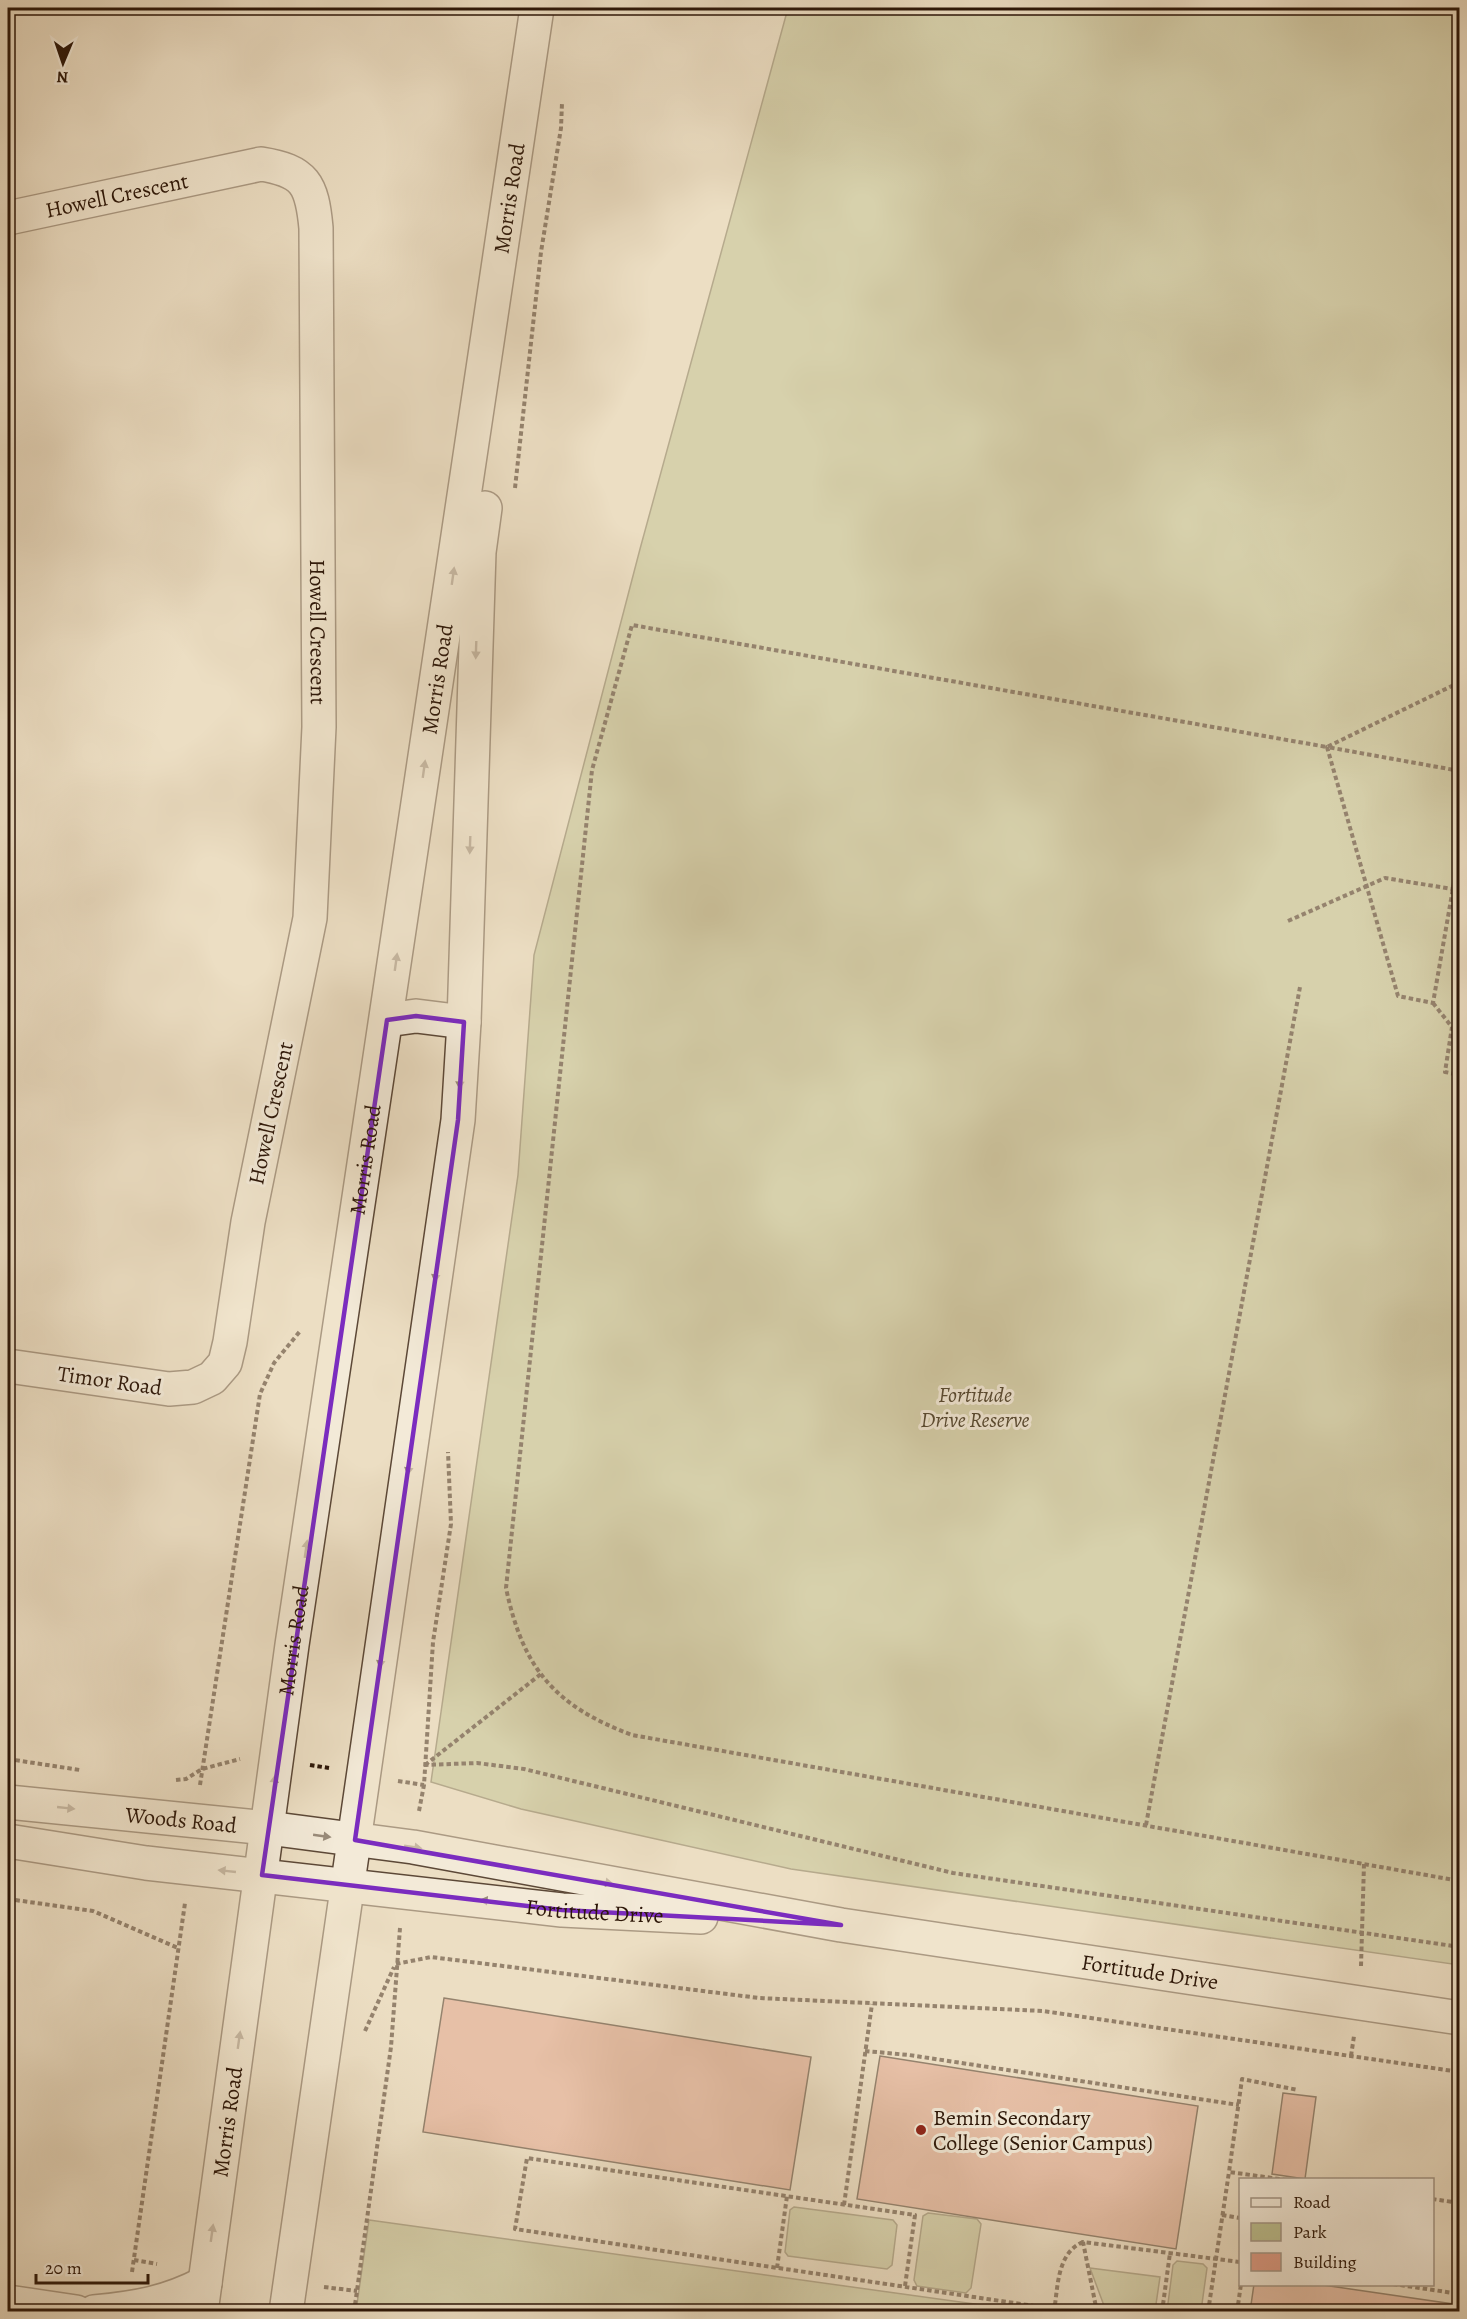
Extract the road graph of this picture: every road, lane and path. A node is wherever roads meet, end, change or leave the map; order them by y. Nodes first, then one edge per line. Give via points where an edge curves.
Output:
1 (537, 8) edge
2 (544, 8) edge
3 (8, 218) edge
4 (1460, 682) edge
5 (1328, 747) junction
6 (1460, 771) edge
7 (1460, 848) edge
8 (1366, 885) junction
9 (1452, 889) junction
10 (1288, 921) dead end
11 (1300, 987) dead end
12 (1432, 1002) junction
13 (387, 1020) junction
14 (464, 1022) junction
15 (1460, 1075) edge
16 (8, 1366) edge
17 (212, 1378) joint
18 (541, 1674) junction
19 (8, 1759) edge
20 (88, 1772) dead end
21 (172, 1781) dead end
22 (8, 1802) edge
23 (195, 1821) junction
24 (1146, 1825) junction
25 (268, 1828) junction
26 (354, 1840) junction
27 (8, 1841) edge
28 (1364, 1864) junction
29 (190, 1867) junction
30 (262, 1875) junction
31 (1460, 1881) edge
32 (348, 1884) junction
33 (8, 1899) edge
34 (841, 1925) junction
35 (1363, 1932) junction
36 (1460, 1947) edge
37 (178, 1948) junction
38 (872, 2004) junction
39 (1358, 2004) junction
40 (1460, 2018) edge
41 (865, 2051) junction
42 (1351, 2056) junction
43 (1460, 2072) edge
44 (1298, 2090) dead end
45 (1239, 2105) junction
46 (1229, 2172) junction
47 (1272, 2178) edge
48 (787, 2196) junction
49 (1434, 2199) edge
50 (1460, 2203) edge
51 (844, 2205) junction
52 (1222, 2216) junction
53 (1239, 2218) edge
54 (1083, 2242) junction
55 (1170, 2253) junction
56 (1216, 2259) junction
57 (1239, 2262) edge
58 (777, 2268) junction
59 (905, 2286) junction
60 (1241, 2286) edge
61 (1406, 2286) edge
62 (1460, 2294) edge
63 (203, 2297) edge
64 (8, 2302) edge
65 (126, 2308) junction
66 (1055, 2310) edge
67 (76, 2312) edge
68 (94, 2312) edge
69 (286, 2312) edge
70 (354, 2312) edge
71 (1075, 2312) edge
72 (1097, 2312) edge
73 (1162, 2312) edge
74 (1208, 2312) edge
75 (1237, 2312) edge

13 -> 1 street, Morris Road
2 -> 14 street, Morris Road via 479,552
3 - 17 street, Howell Crescent via 261,164 287,168 307,183 314,204 319,727 310,918 248,1222 230,1342 225,1363
4 - 5 path
5 - 6 path
5 - 8 path
5 - 18 path via 632,625 592,770 525,1422 507,1557 506,1588 512,1617 526,1653
7 - 9 path
8 - 9 path via 1384,878
8 - 10 path
8 - 12 path via 1398,996
9 - 12 path
11 - 24 path
12 - 15 path via 1452,1027 1445,1072
13 - 14 street via 416,1016
25 -> 13 street, Morris Road
14 -> 26 street, Morris Road via 458,1120
16 - 17 street, Timor Road via 170,1389 193,1387
18 - 24 path via 554,1692 596,1722 632,1735
18 - 35 path via 424,1765 477,1763 524,1769 953,1873
19 - 20 path
21 - 23 path via 186,1779 202,1769
22 -> 23 street, Woods Road
23 - 25 street, Woods Road
24 - 28 path
25 -> 26 street, Woods Road
25 - 30 street, Morris Road
26 - 32 street, Morris Road
26 -> 34 street, Fortitude Drive via 413,1847
27 - 29 street, Woods Road
28 - 31 path
28 - 35 path
30 -> 29 street, Woods Road
29 - 37 path
30 - 32 street, Woods Road
63 -> 30 street, Morris Road
34 -> 32 street, Fortitude Drive via 562,1910
32 - 69 street, Morris Road
33 - 37 path via 93,1911
34 - 39 street, Fortitude Drive
35 - 36 path
35 - 39 path
37 - 65 path
38 - 41 path
38 - 42 path via 1043,2011
38 - 70 path via 759,1998 431,1957 396,1964 391,2047
39 - 40 street, Fortitude Drive
39 - 42 path
41 - 45 path
41 - 51 path
42 - 43 path
44 - 45 path via 1242,2079
45 - 46 path
46 - 47 path
46 - 52 path
48 - 51 path
48 - 58 path
48 - 58 path via 527,2158 515,2229
49 - 50 path
51 - 59 path via 915,2215
52 - 53 path
52 - 56 path
54 - 55 path
54 - 66 path via 1071,2247 1064,2257
54 - 72 path
55 - 56 path
55 - 73 path
56 - 57 path
56 - 74 path
58 - 59 path
59 - 66 path
60 - 75 path
61 - 62 path
63 - 65 street via 176,2297
64 - 67 street
65 - 68 street
66 - 71 path

